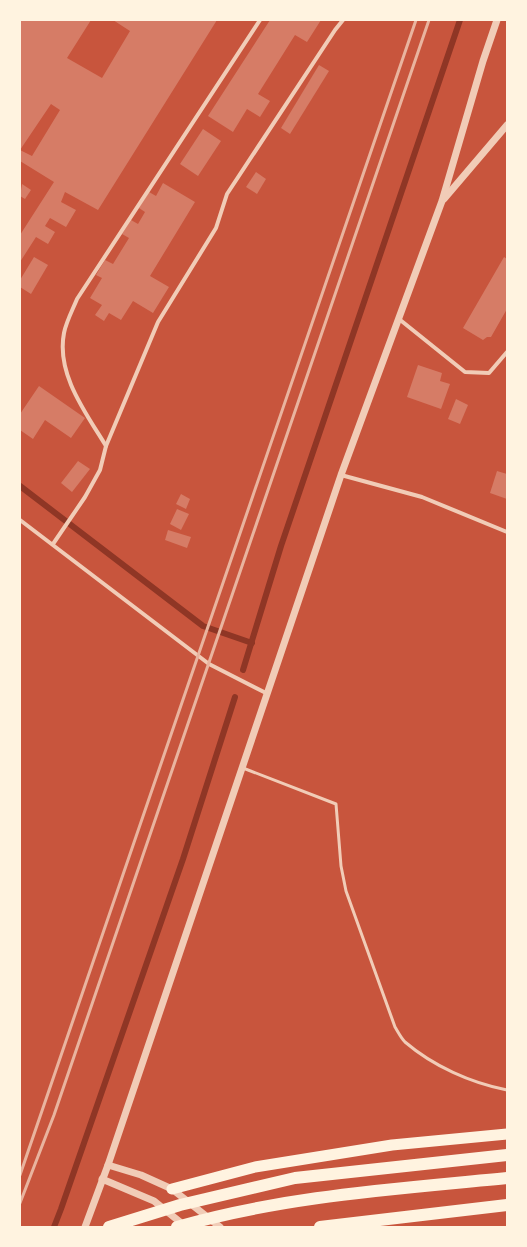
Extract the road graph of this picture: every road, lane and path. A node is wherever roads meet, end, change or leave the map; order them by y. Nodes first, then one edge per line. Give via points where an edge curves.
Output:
1 (260, 20) edge
2 (343, 20) edge
3 (497, 20) edge
4 (507, 125) edge
5 (442, 201) junction
6 (398, 318) junction
7 (507, 352) edge
8 (106, 446) junction
9 (341, 475) junction
10 (20, 520) edge
11 (507, 532) edge
12 (53, 544) junction
13 (269, 694) junction
14 (243, 768) junction
15 (507, 1090) edge
16 (507, 1134) edge
17 (507, 1155) edge
18 (108, 1165) junction
19 (507, 1178) edge
20 (102, 1179) junction
21 (172, 1189) junction
22 (507, 1205) edge
23 (85, 1227) edge
24 (108, 1227) edge
25 (177, 1227) edge
26 (187, 1227) edge
27 (220, 1227) edge
28 (320, 1227) edge

1 - 8 street via 77,298 64,333 64,357 71,385
2 - 8 street via 227,194 216,228 158,322
3 - 5 street
4 - 5 street
5 - 6 street
6 - 7 street via 465,372 488,373
6 - 9 street
8 - 12 street via 100,470
9 - 11 street via 422,497
9 - 13 street
10 - 12 street
12 - 13 street via 209,664
13 - 14 street
14 - 15 lane via 336,804 341,866 346,891 395,1027 404,1041 433,1060 467,1079
14 - 18 street
16 - 21 highway via 392,1145 255,1167
17 - 24 highway via 295,1178 180,1205
18 - 20 street
18 - 21 street via 141,1175
19 - 25 highway via 274,1206
20 - 23 street
20 - 26 street via 154,1201
21 - 27 street
22 - 28 highway

